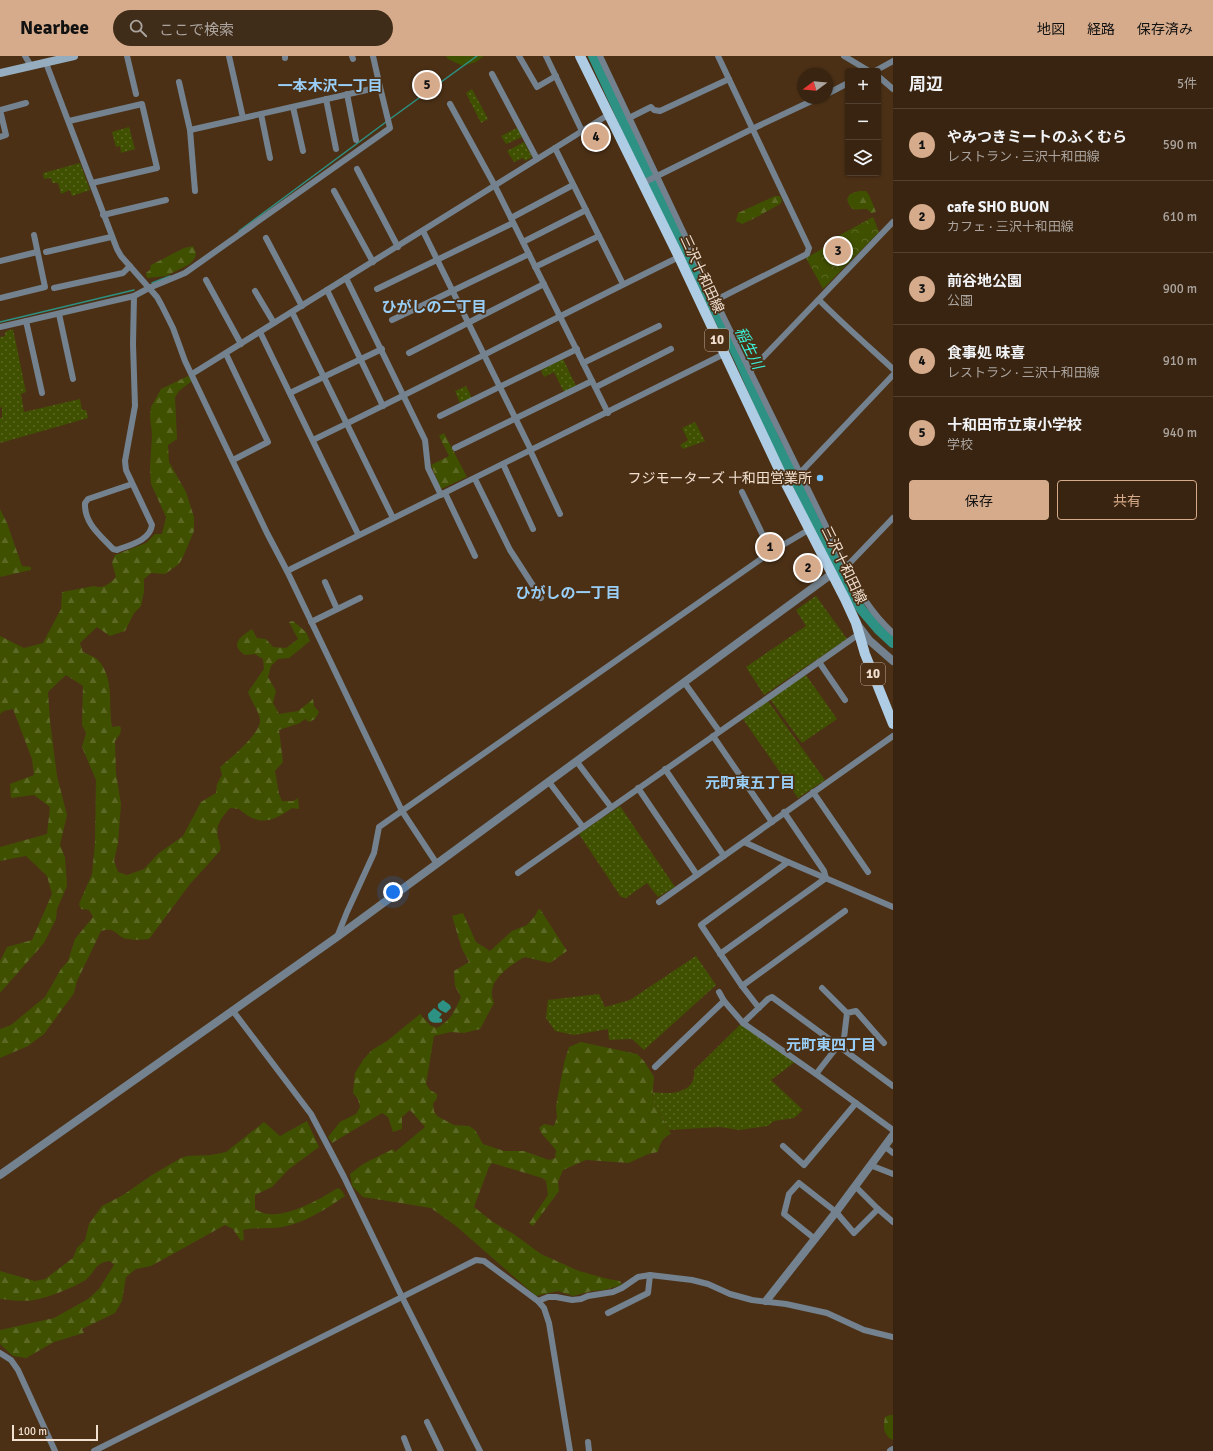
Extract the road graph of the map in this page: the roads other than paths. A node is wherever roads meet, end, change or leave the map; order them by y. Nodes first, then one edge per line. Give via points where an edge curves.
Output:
1 (24, 56) edge
2 (74, 56) edge
3 (127, 56) edge
4 (229, 56) edge
5 (373, 56) edge
6 (519, 56) edge
7 (546, 56) edge
8 (580, 56) edge
9 (600, 56) edge
10 (718, 56) edge
11 (844, 56) edge
12 (890, 56) edge
13 (61, 57) edge
14 (893, 61) edge
15 (46, 63) junction
16 (31, 66) junction
17 (864, 68) edge
18 (880, 68) edge
19 (0, 73) edge
20 (492, 74) dead end
21 (556, 76) junction
22 (729, 79) junction
23 (881, 79) edge
24 (179, 82) dead end
25 (845, 85) edge
26 (380, 87) junction
27 (893, 89) edge
28 (833, 91) edge
29 (136, 94) dead end
30 (347, 94) junction
31 (326, 99) junction
32 (26, 103) dead end
33 (450, 104) dead end
34 (805, 104) edge
35 (293, 107) junction
36 (0, 110) edge
37 (261, 114) junction
38 (608, 115) junction
39 (243, 118) junction
40 (629, 118) junction
41 (68, 120) junction
42 (752, 129) junction
43 (190, 130) junction
44 (582, 131) junction
45 (0, 137) edge
46 (356, 140) dead end
47 (555, 148) junction
48 (336, 149) dead end
49 (303, 151) dead end
50 (270, 158) dead end
51 (537, 159) junction
52 (357, 169) dead end
53 (657, 176) junction
54 (645, 182) junction
55 (92, 183) junction
56 (573, 185) junction
57 (495, 186) junction
58 (195, 191) dead end
59 (334, 191) dead end
60 (166, 200) dead end
61 (586, 210) junction
62 (103, 215) junction
63 (512, 220) junction
64 (893, 222) edge
65 (888, 228) junction
66 (423, 231) junction
67 (893, 234) edge
68 (34, 235) dead end
69 (599, 236) junction
70 (111, 237) junction
71 (266, 238) dead end
72 (523, 242) junction
73 (398, 247) junction
74 (37, 252) junction
75 (46, 252) dead end
76 (529, 254) junction
77 (679, 258) junction
78 (437, 259) junction
79 (0, 261) edge
80 (373, 262) junction
81 (130, 266) junction
82 (535, 266) junction
83 (346, 278) junction
84 (206, 280) dead end
85 (544, 284) junction
86 (623, 284) junction
87 (54, 288) dead end
88 (148, 288) junction
89 (377, 289) dead end
90 (327, 290) junction
91 (452, 290) junction
92 (255, 291) dead end
93 (134, 296) junction
94 (0, 298) edge
95 (716, 300) junction
96 (819, 300) junction
97 (302, 306) junction
98 (292, 312) junction
99 (59, 314) junction
100 (560, 316) junction
101 (392, 320) dead end
102 (26, 321) junction
103 (468, 322) junction
104 (274, 324) junction
105 (659, 326) dead end
106 (0, 327) edge
107 (260, 332) junction
108 (241, 344) junction
109 (382, 349) junction
110 (577, 349) junction
111 (671, 350) dead end
112 (409, 353) dead end
113 (226, 354) junction
114 (724, 354) junction
115 (484, 355) junction
116 (361, 359) junction
117 (583, 363) junction
118 (893, 369) edge
119 (750, 372) junction
120 (192, 374) junction
121 (893, 375) edge
122 (324, 377) junction
123 (73, 379) dead end
124 (592, 381) junction
125 (500, 387) junction
126 (596, 388) junction
127 (42, 393) dead end
128 (290, 393) junction
129 (404, 396) junction
130 (384, 406) junction
131 (608, 412) junction
132 (440, 416) dead end
133 (516, 418) junction
134 (347, 424) junction
135 (313, 440) junction
136 (456, 448) dead end
137 (530, 450) junction
138 (233, 460) junction
139 (503, 464) junction
140 (800, 473) junction
141 (475, 479) junction
142 (132, 484) junction
143 (742, 492) dead end
144 (443, 494) junction
145 (560, 514) dead end
146 (393, 518) junction
147 (893, 518) edge
148 (810, 529) junction
149 (533, 530) dead end
150 (358, 534) junction
151 (771, 552) junction
152 (475, 556) dead end
153 (846, 567) junction
154 (287, 571) junction
155 (833, 573) junction
156 (325, 582) dead end
157 (360, 598) dead end
158 (541, 598) dead end
159 (337, 609) junction
160 (311, 622) junction
161 (856, 623) junction
162 (893, 633) edge
163 (859, 634) junction
164 (893, 661) edge
165 (819, 662) junction
166 (684, 682) junction
167 (845, 700) dead end
168 (893, 724) edge
169 (719, 731) junction
170 (713, 736) junction
171 (893, 736) edge
172 (577, 762) junction
173 (665, 770) junction
174 (549, 782) junction
175 (638, 788) junction
176 (813, 792) junction
177 (611, 807) junction
178 (402, 811) junction
179 (784, 812) junction
180 (772, 822) junction
181 (583, 827) junction
182 (744, 842) junction
183 (724, 856) junction
184 (788, 862) junction
185 (438, 864) junction
186 (868, 872) dead end
187 (518, 873) dead end
188 (697, 876) junction
189 (826, 878) junction
190 (659, 902) dead end
191 (893, 907) edge
192 (845, 911) dead end
193 (337, 937) junction
194 (720, 954) junction
195 (742, 986) junction
196 (822, 988) dead end
197 (719, 992) dead end
198 (724, 1000) junction
199 (759, 1008) junction
200 (233, 1011) junction
201 (847, 1013) junction
202 (743, 1023) junction
203 (884, 1043) dead end
204 (838, 1045) junction
205 (655, 1067) dead end
206 (816, 1074) junction
207 (893, 1086) edge
208 (856, 1103) junction
209 (893, 1130) edge
210 (893, 1134) edge
211 (783, 1146) dead end
212 (884, 1146) junction
213 (893, 1152) edge
214 (870, 1165) junction
215 (893, 1174) edge
216 (0, 1175) edge
217 (855, 1186) junction
218 (878, 1209) junction
219 (836, 1212) junction
220 (893, 1222) edge
221 (814, 1239) junction
222 (650, 1275) junction
223 (402, 1297) junction
224 (538, 1301) junction
225 (766, 1301) junction
226 (608, 1313) dead end
227 (893, 1337) edge
228 (0, 1353) edge
229 (427, 1422) dead end
230 (404, 1438) dead end
231 (588, 1442) dead end
232 (55, 1451) edge
233 (94, 1451) edge
234 (409, 1451) edge
235 (441, 1451) edge
236 (480, 1451) edge
237 (570, 1451) edge
238 (589, 1451) edge

1 - 16 street
2 - 13 main road
3 - 29 street
4 - 39 street
5 - 26 street
6 - 21 street via 536,87
7 - 21 street
8 - 38 main road, 三沢十和田線 / 10
9 - 40 street
10 - 22 street
11 - 17 street
12 - 14 street
13 - 15 main road
14 - 18 street
15 - 16 main road
15 - 41 street
16 - 19 main road
20 - 51 street
21 - 44 street
22 - 40 street via 660,111 651,107
22 - 42 street
23 - 27 street
24 - 43 street
25 - 28 street
26 - 30 street
26 - 88 street via 390,128 186,273
30 - 31 street
30 - 46 street
31 - 35 street
31 - 48 street
32 - 36 street
33 - 57 street
34 - 42 street
35 - 37 street
35 - 49 street
36 - 45 street via 6,135
37 - 39 street
37 - 50 street
38 - 44 street
38 - 54 main road, 三沢十和田線 / 10
39 - 43 street
40 - 53 street
41 - 55 street
41 - 55 street via 142,104 157,168
42 - 53 street
42 - 95 street via 809,248 807,254
43 - 58 street
44 - 47 street
47 - 51 street
47 - 56 street
51 - 57 street
52 - 73 street
53 - 54 street
53 - 95 street
54 - 77 main road, 三沢十和田線 / 10
55 - 62 street
56 - 61 street
56 - 63 street
57 - 63 street
57 - 66 street
59 - 80 street
60 - 62 street
61 - 69 street
61 - 72 street
62 - 70 street
63 - 72 street
63 - 78 street
64 - 65 street
65 - 67 street
65 - 96 street
66 - 73 street
66 - 78 street
68 - 74 street
69 - 82 street
69 - 86 street
70 - 75 street
70 - 81 street via 121,256
71 - 97 street
72 - 76 street
73 - 80 street
74 - 79 street
74 - 94 street via 45,287
76 - 82 street
76 - 91 street
77 - 86 street
77 - 114 main road, 三沢十和田線 / 10
78 - 89 street
78 - 91 street
80 - 83 street
81 - 87 street via 123,273
81 - 88 street
82 - 85 street
83 - 90 street
83 - 109 street
84 - 108 street
85 - 100 street
85 - 103 street
86 - 100 street
88 - 93 street
88 - 120 street via 157,297 174,328
90 - 97 street
90 - 116 street
91 - 101 street
91 - 103 street
92 - 104 street
93 - 99 street
93 - 142 street via 135,406 125,461
95 - 119 street
96 - 118 street
96 - 119 street
97 - 98 street
98 - 104 street
98 - 122 street
99 - 102 street
99 - 123 street
100 - 110 street
100 - 115 street
102 - 106 street
102 - 127 street
103 - 112 street
103 - 115 street
104 - 107 street
105 - 117 street
107 - 108 street
107 - 128 street
108 - 113 street
109 - 116 street
109 - 129 street
110 - 117 street
110 - 125 street
111 - 126 street
113 - 120 street
113 - 138 street via 268,442
114 - 131 street
114 - 148 main road, 三沢十和田線 / 10
115 - 125 street
115 - 129 street
116 - 122 street
116 - 130 street
117 - 124 street
119 - 140 street
120 - 138 street
121 - 140 street
122 - 128 street
122 - 134 street
124 - 126 street
124 - 133 street
125 - 132 street
125 - 133 street
126 - 131 street
128 - 135 street
129 - 130 street
129 - 144 street via 425,440 428,468
130 - 134 street
131 - 137 street
133 - 136 street
133 - 137 street
134 - 135 street
134 - 146 street
135 - 150 street
137 - 139 street
137 - 145 street
138 - 154 street
139 - 141 street
139 - 149 street
140 - 153 street
141 - 144 street
141 - 158 street via 510,550
142 - 142 street via 152,525 151,530 140,541 117,550 113,549 91,525 85,503
143 - 151 street
144 - 146 street
144 - 152 street
146 - 150 street
147 - 153 street
148 - 151 street
148 - 155 main road, 三沢十和田線 / 10
150 - 154 street
151 - 178 street
153 - 162 street via 868,606
154 - 160 street
155 - 161 main road, 三沢十和田線 / 10
155 - 166 street
156 - 159 street
157 - 159 street
159 - 160 street
160 - 178 street
161 - 163 main road, 三沢十和田線 / 10
161 - 164 street, 10 via 869,640
163 - 165 street
163 - 168 main road, 三沢十和田線 / 10
165 - 167 street
165 - 169 street
166 - 169 street
166 - 172 street
169 - 170 street
170 - 173 street
170 - 180 street
171 - 176 street
172 - 174 street
172 - 177 street
173 - 175 street
173 - 183 street
174 - 181 street
174 - 185 street
175 - 177 street
175 - 188 street
176 - 179 street
176 - 186 street
177 - 181 street
178 - 185 street
178 - 193 street via 380,827 374,853
179 - 180 street
179 - 189 street via 824,871
180 - 182 street
181 - 187 street
182 - 183 street
182 - 184 street
183 - 188 street
184 - 189 street
184 - 194 street via 701,925
185 - 193 street
188 - 190 street
189 - 191 street
189 - 194 street
192 - 195 street
193 - 200 street
194 - 195 street
195 - 199 street
196 - 201 street
197 - 198 street
198 - 202 street
198 - 205 street
199 - 202 street
199 - 204 street via 772,998
200 - 216 street
200 - 223 street via 311,1114
201 - 203 street via 856,1011
201 - 204 street via 844,1038
202 - 206 street
204 - 206 street
204 - 207 street
206 - 208 street
208 - 209 street
208 - 211 street via 804,1165
210 - 212 street
212 - 213 street
212 - 214 street
214 - 215 street
214 - 217 street
217 - 218 street
217 - 219 street
218 - 219 street via 854,1233
218 - 220 street
219 - 221 street
219 - 221 street via 799,1183 789,1194 784,1214
221 - 225 street
222 - 224 street via 638,1277 613,1292 576,1300 548,1297
222 - 225 street via 692,1280 730,1294
222 - 226 street via 648,1293
223 - 224 street via 479,1259 484,1260
223 - 233 street
223 - 236 street
224 - 237 street via 544,1308 549,1323
225 - 227 street via 827,1313 864,1330
228 - 232 street via 11,1360 18,1370
229 - 235 street
230 - 234 street
231 - 238 street

